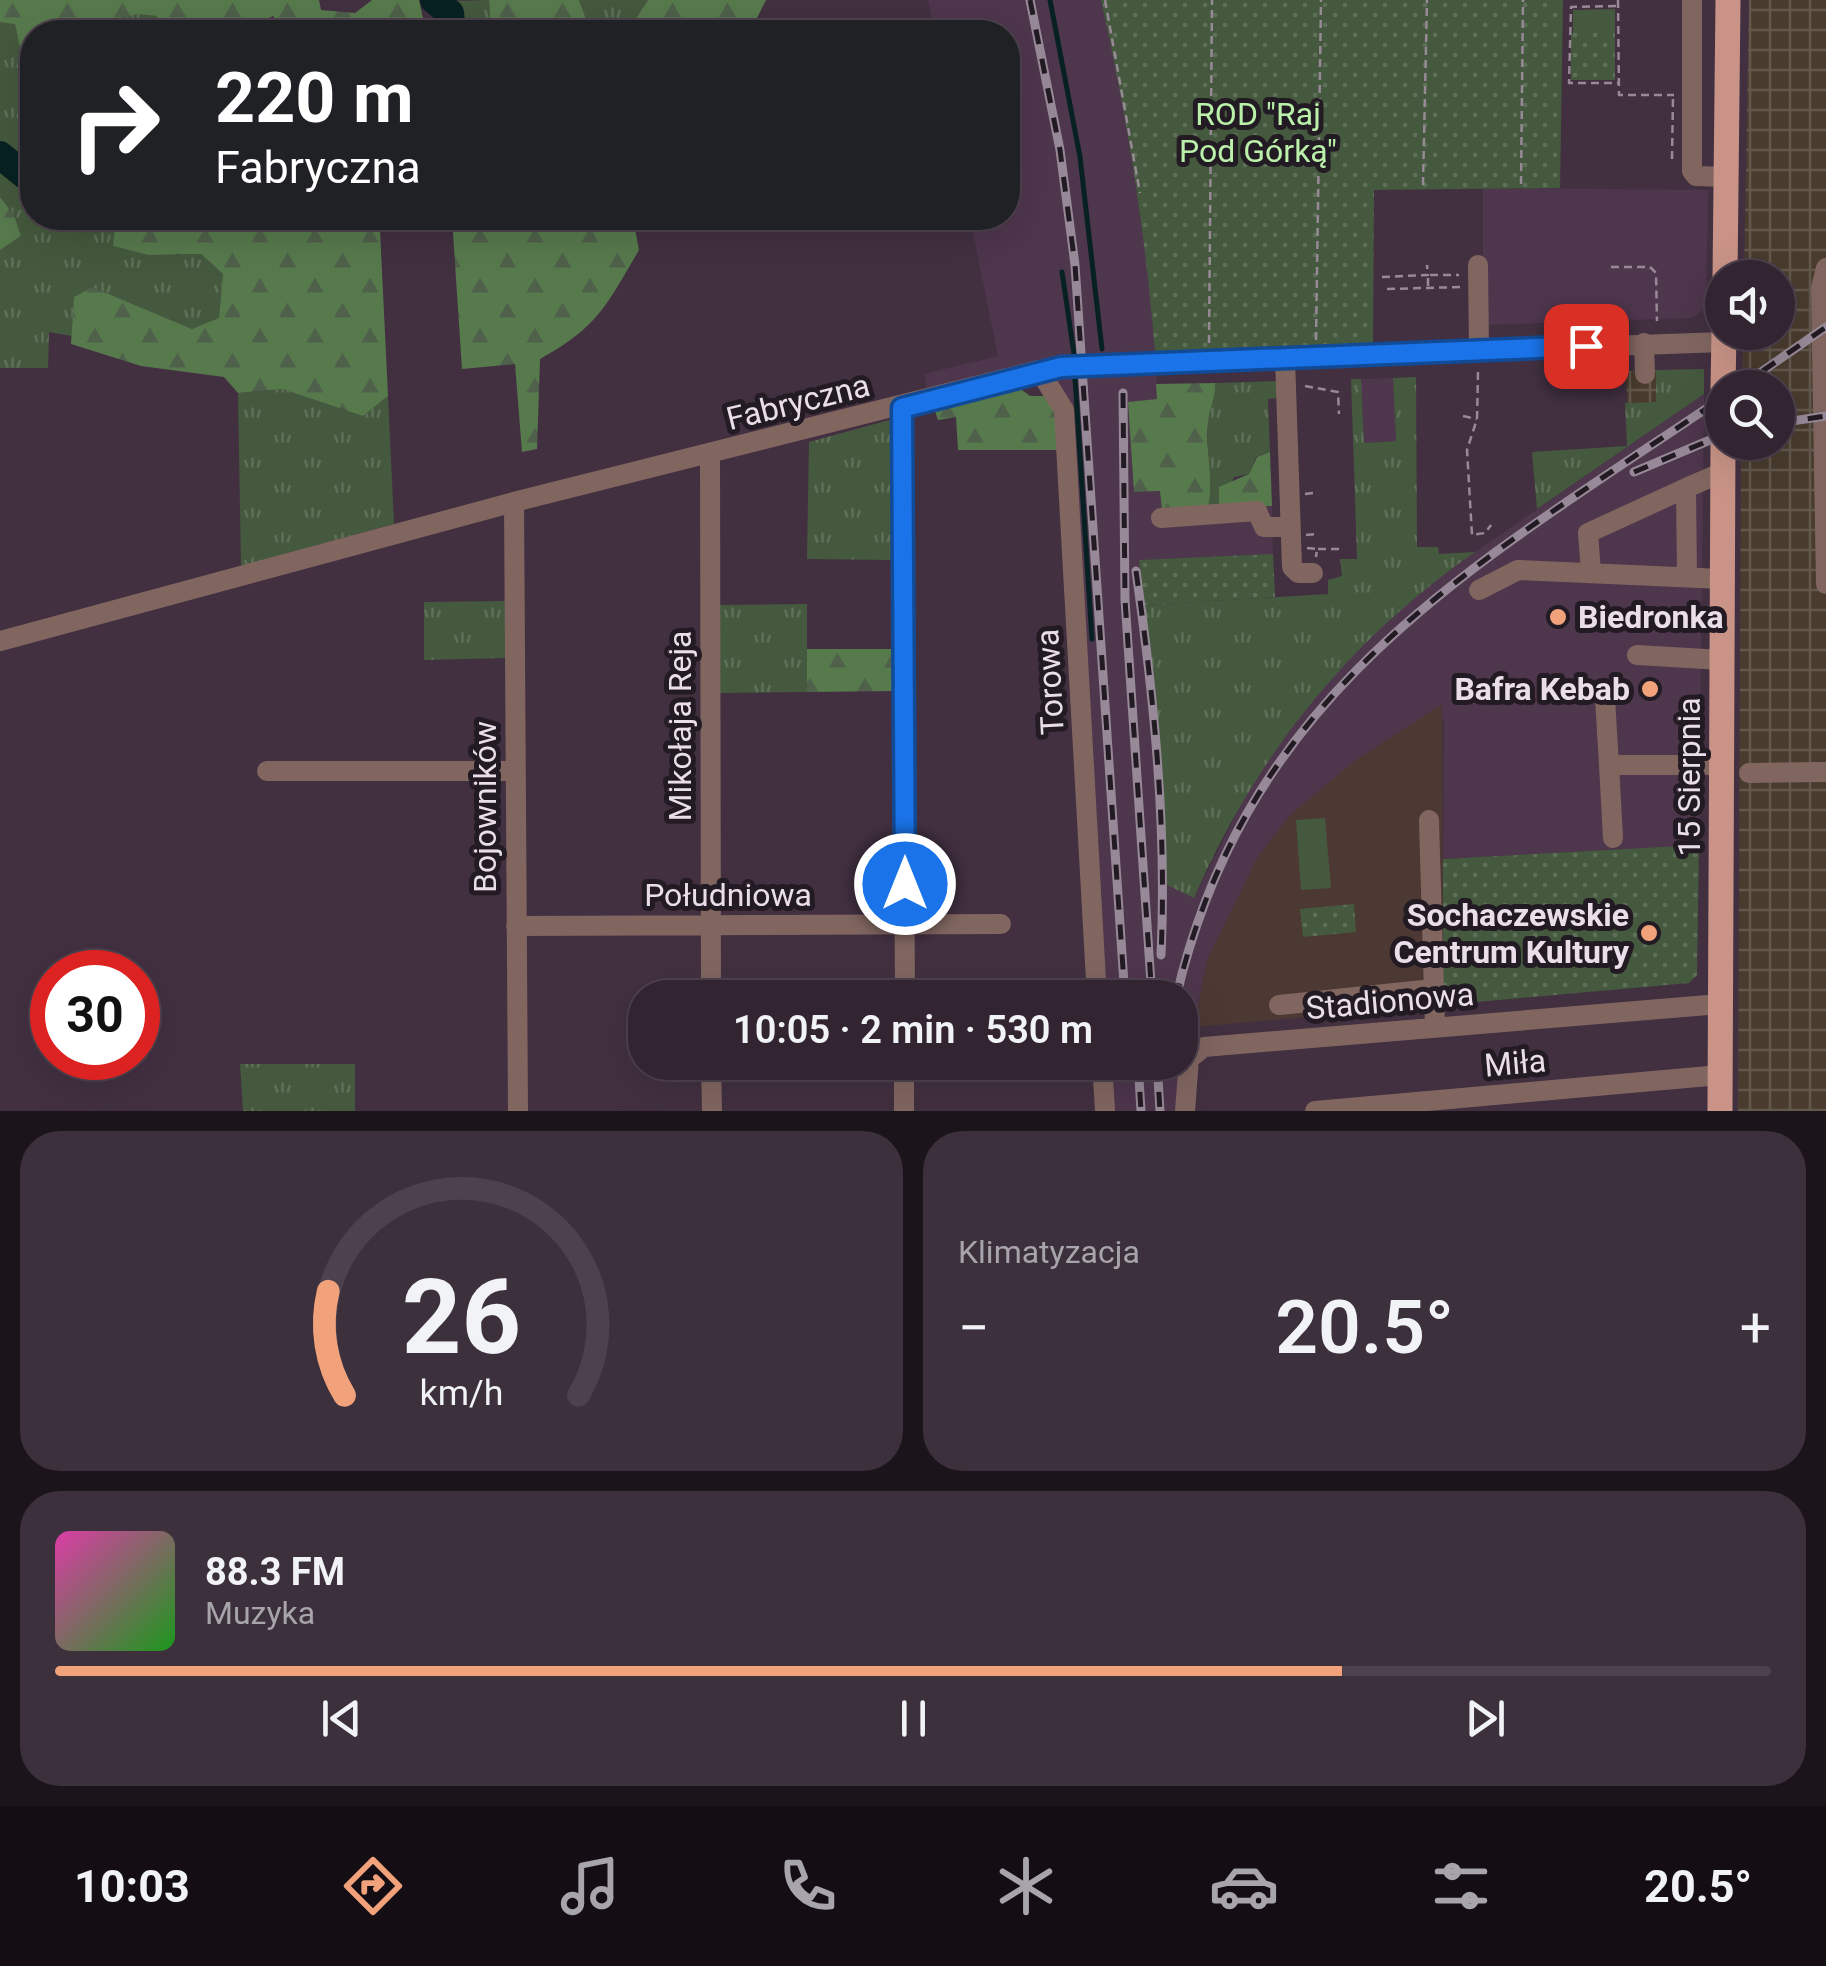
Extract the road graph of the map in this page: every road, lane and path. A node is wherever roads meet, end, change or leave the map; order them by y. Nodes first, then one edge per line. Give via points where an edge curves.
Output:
1 (1104, 0) edge
2 (1212, 0) edge
3 (1321, 0) edge
4 (1427, 0) edge
5 (1523, 0) edge
6 (1571, 0) edge
7 (1618, 0) edge
8 (1692, 0) edge
9 (1728, 0) edge
10 (1618, 6) junction
11 (1571, 7) junction
12 (1619, 83) junction
13 (1673, 95) junction
14 (1685, 96) dead end
15 (1672, 159) dead end
16 (1726, 177) junction
17 (1521, 184) dead end
18 (1423, 185) dead end
19 (1140, 193) dead end
20 (1725, 260) edge
21 (1478, 264) dead end
22 (1427, 266) dead end
23 (1611, 267) dead end
24 (1826, 268) edge
25 (1428, 275) junction
26 (1382, 277) dead end
27 (1428, 288) junction
28 (1387, 289) dead end
29 (1656, 321) dead end
30 (1705, 338) edge
31 (1644, 343) junction
32 (1479, 350) junction
33 (1317, 356) junction
34 (1285, 358) junction
35 (1208, 361) junction
36 (1039, 370) junction
37 (1478, 372) dead end
38 (1645, 374) dead end
39 (1824, 380) edge
40 (1294, 386) dead end
41 (902, 408) junction
42 (1339, 414) dead end
43 (1463, 416) dead end
44 (1478, 418) junction
45 (1467, 450) junction
46 (1459, 452) dead end
47 (710, 455) junction
48 (1723, 460) edge
49 (1723, 472) junction
50 (1686, 488) junction
51 (1470, 492) junction
52 (1462, 493) dead end
53 (1304, 494) dead end
54 (1314, 494) dead end
55 (514, 502) junction
56 (1160, 518) dead end
57 (1492, 525) dead end
58 (1464, 526) dead end
59 (1472, 526) junction
60 (1297, 531) junction
61 (1316, 534) dead end
62 (1340, 548) dead end
63 (1317, 550) dead end
64 (1591, 572) junction
65 (1313, 573) dead end
66 (1688, 576) junction
67 (1722, 579) junction
68 (1826, 584) edge
69 (1478, 590) dead end
70 (0, 640) edge
71 (1637, 655) dead end
72 (1722, 660) junction
73 (1605, 698) dead end
74 (1610, 765) junction
75 (1722, 765) junction
76 (267, 771) dead end
77 (514, 771) junction
78 (1826, 772) edge
79 (1749, 774) dead end
80 (1429, 820) dead end
81 (1613, 838) dead end
82 (905, 923) junction
83 (1000, 924) dead end
84 (516, 926) junction
85 (710, 926) junction
86 (710, 980) edge
87 (904, 980) edge
88 (1096, 980) edge
89 (1433, 989) junction
90 (1720, 1004) junction
91 (1280, 1005) dead end
92 (1435, 1027) junction
93 (1720, 1076) junction
94 (711, 1080) edge
95 (904, 1080) edge
96 (1103, 1080) edge
97 (518, 1111) edge
98 (712, 1111) edge
99 (904, 1111) edge
100 (1105, 1111) edge
101 (1185, 1111) edge
102 (1315, 1111) edge
103 (1720, 1111) edge

1 - 19 path
2 - 35 path
3 - 33 path
4 - 18 path
5 - 17 path
6 - 11 path
7 - 10 path
8 - 16 street via 1692,172
9 - 16 main road
10 - 11 path
10 - 12 path
11 - 12 path via 1569,84
12 - 13 path via 1619,95
13 - 14 path
13 - 15 path
16 - 20 main road
21 - 32 street
22 - 25 path
23 - 29 path via 1650,267 1656,273
24 - 39 street via 1820,288
25 - 26 path
25 - 27 path
25 - 27 path via 1460,275 1468,286
27 - 28 path
30 - 31 street, Fabryczna
31 - 32 street, Fabryczna
31 - 38 street
32 - 33 street, Fabryczna
33 - 34 street, Fabryczna
34 - 35 street, Fabryczna
34 - 60 street
35 - 36 street, Fabryczna
36 - 41 street, Fabryczna
36 - 88 street, Torowa via 1064,410
37 - 44 path
39 - 68 street
40 - 42 path via 1338,392
41 - 47 street, Fabryczna
41 - 82 street
43 - 44 path
44 - 45 path
45 - 46 path
45 - 51 path
47 - 55 street, Fabryczna
47 - 85 street, Mikołaja Reja
48 - 49 main road, 15 Sierpnia
49 - 50 street
49 - 67 main road, 15 Sierpnia
50 - 64 street via 1588,533
50 - 66 street
51 - 52 path
51 - 59 path
53 - 54 path
55 - 70 street, Fabryczna
55 - 77 street, Bojowników
56 - 60 street via 1257,512 1264,527
57 - 59 path via 1472,534
58 - 59 path
60 - 61 path
60 - 65 street via 1293,572
62 - 63 path
64 - 66 street
64 - 69 street via 1513,570
66 - 67 street
67 - 72 main road, 15 Sierpnia
71 - 72 street
72 - 75 main road, 15 Sierpnia
73 - 74 street
74 - 75 street
74 - 81 street
75 - 90 main road, 15 Sierpnia
76 - 77 street
77 - 84 street, Bojowników
78 - 79 street
80 - 89 street
82 - 83 street, Południowa
82 - 85 street, Południowa
82 - 87 street
84 - 85 street, Południowa
84 - 97 street, Bojowników
85 - 86 street, Mikołaja Reja
89 - 91 street
89 - 92 street
90 - 92 street, Stadionowa
90 - 93 main road, 15 Sierpnia
92 - 101 street, Stadionowa via 1204,1048 1190,1058
93 - 102 street, Miła
93 - 103 main road, 15 Sierpnia
94 - 98 street
95 - 99 street
96 - 100 street

